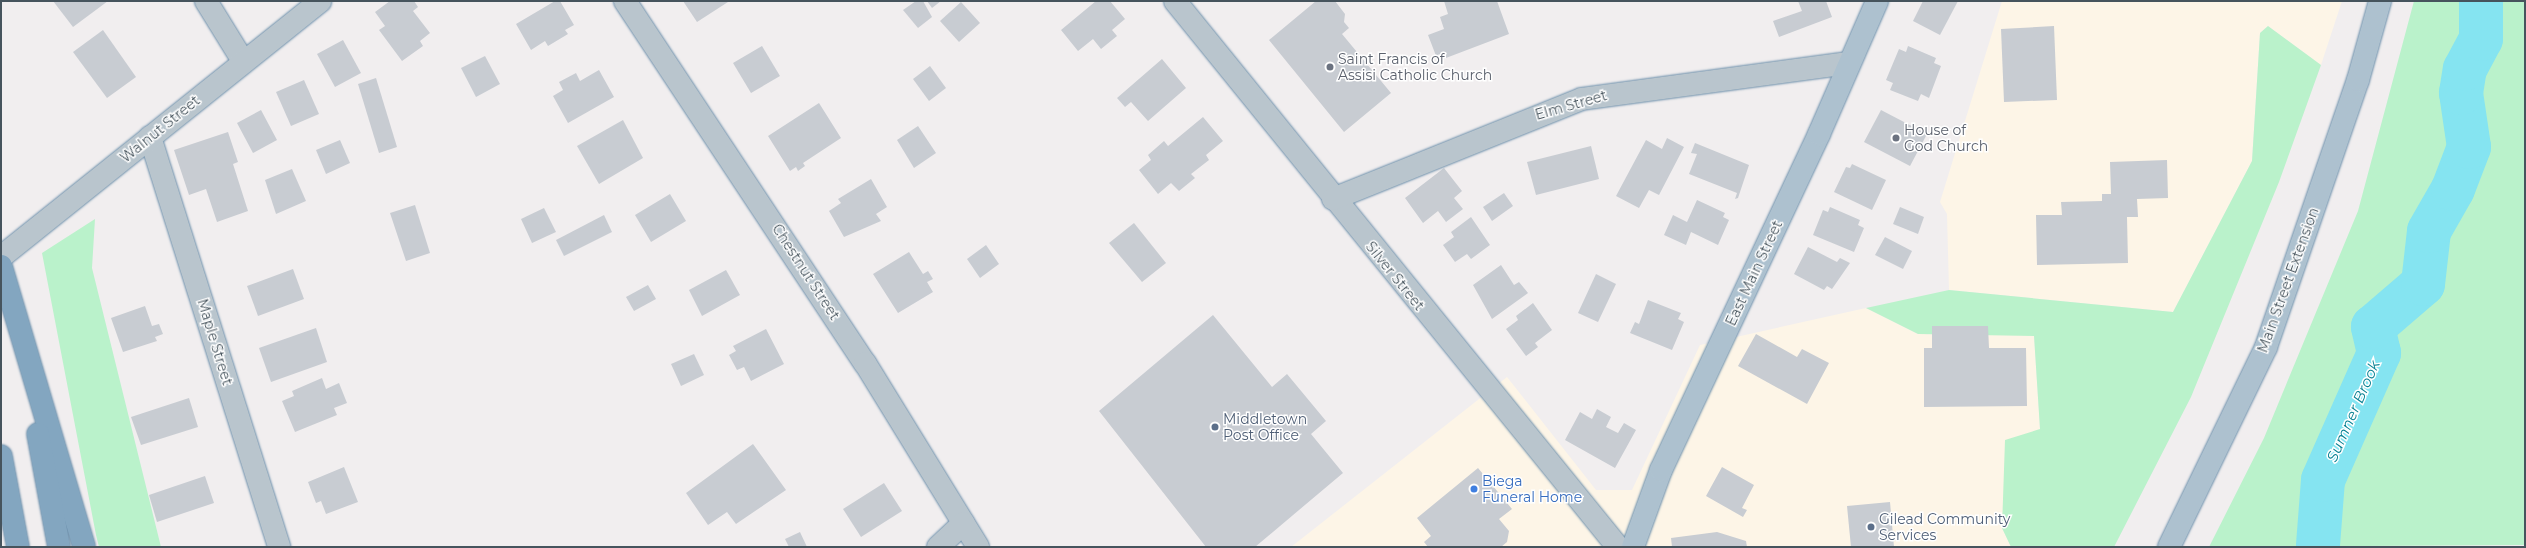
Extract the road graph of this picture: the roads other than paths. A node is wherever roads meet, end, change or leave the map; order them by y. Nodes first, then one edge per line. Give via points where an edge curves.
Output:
1 (206, 1) edge
2 (320, 1) edge
3 (625, 1) edge
4 (1175, 1) edge
5 (1877, 1) edge
6 (2380, 1) edge
7 (242, 61) junction
8 (1849, 63) junction
9 (150, 137) junction
10 (1332, 199) junction
11 (1, 257) edge
12 (1, 266) edge
13 (1, 280) edge
14 (1, 456) edge
15 (964, 523) junction
16 (18, 547) edge
17 (59, 547) edge
18 (84, 547) edge
19 (279, 547) edge
20 (938, 547) edge
21 (978, 547) edge
22 (1618, 547) edge
23 (1633, 547) edge
24 (2169, 547) edge

1 - 7 street
2 - 7 street, Walnut Street
3 - 15 street, Chestnut Street via 865,363
4 - 10 street, Silver Street
5 - 8 main road, East Main Street
6 - 24 main road, Main Street Extension via 2358,80 2266,347
7 - 9 street, Walnut Street
8 - 10 street, Elm Street via 1582,98
8 - 23 main road, East Main Street via 1819,134 1661,470
9 - 11 street, Walnut Street
9 - 19 street, Maple Street
10 - 22 street, Silver Street
12 - 18 highway
13 - 17 highway via 50,490
14 - 16 highway
15 - 20 street
15 - 21 street, Chestnut Street

